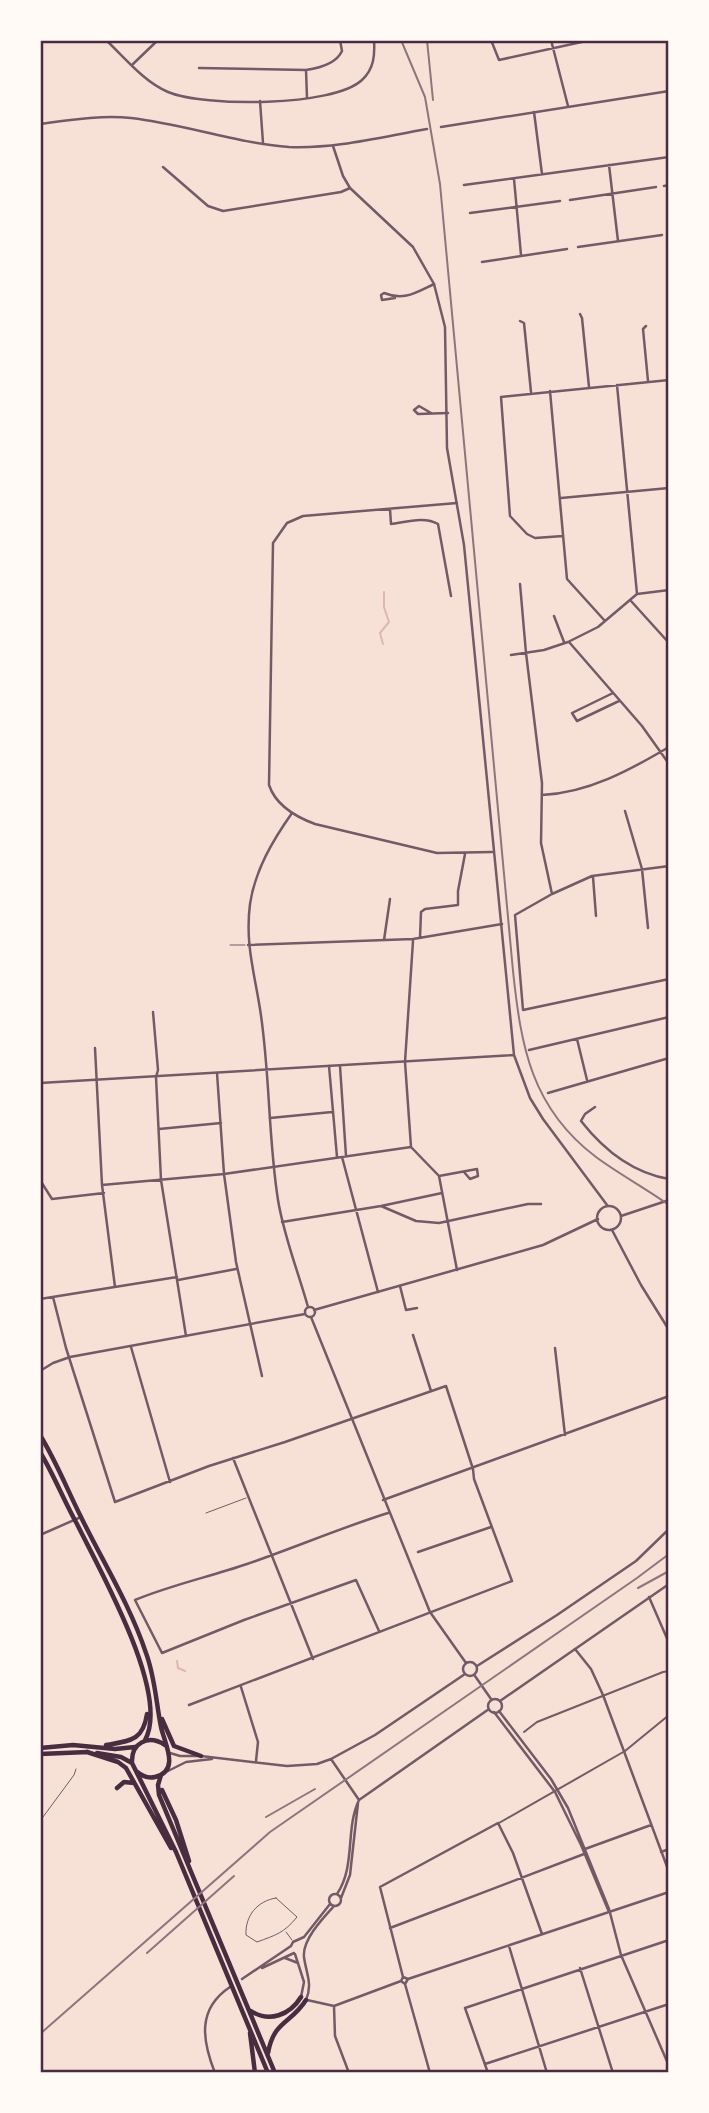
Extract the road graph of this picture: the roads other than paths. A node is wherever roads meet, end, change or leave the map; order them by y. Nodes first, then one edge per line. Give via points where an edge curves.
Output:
1 (106, 40) edge
2 (158, 40) edge
3 (340, 40) edge
4 (374, 40) edge
5 (491, 40) edge
6 (551, 40) edge
7 (591, 40) edge
8 (553, 47) junction
9 (132, 64) junction
10 (199, 68) dead end
11 (306, 70) junction
12 (669, 91) edge
13 (307, 99) junction
14 (260, 101) junction
15 (568, 106) junction
16 (534, 111) junction
17 (40, 124) edge
18 (440, 127) dead end
19 (427, 129) dead end
20 (263, 144) junction
21 (333, 146) junction
22 (669, 157) edge
23 (609, 165) junction
24 (163, 167) dead end
25 (542, 174) junction
26 (514, 178) junction
27 (464, 185) dead end
28 (669, 185) edge
29 (664, 186) dead end
30 (656, 187) dead end
31 (350, 188) junction
32 (613, 193) junction
33 (570, 200) dead end
34 (560, 201) dead end
35 (516, 206) junction
36 (470, 213) dead end
37 (662, 235) dead end
38 (618, 242) junction
39 (578, 247) dead end
40 (567, 249) dead end
41 (521, 255) junction
42 (482, 262) dead end
43 (435, 285) junction
44 (395, 298) dead end
45 (579, 314) dead end
46 (520, 321) dead end
47 (646, 326) dead end
48 (669, 380) edge
49 (648, 382) junction
50 (617, 384) junction
51 (589, 387) junction
52 (550, 391) junction
53 (531, 392) junction
54 (431, 413) dead end
55 (448, 413) junction
56 (669, 488) edge
57 (627, 491) junction
58 (561, 498) junction
59 (457, 503) junction
60 (390, 509) junction
61 (563, 536) junction
62 (520, 584) dead end
63 (669, 590) edge
64 (637, 594) junction
65 (451, 596) dead end
66 (630, 600) junction
67 (554, 615) dead end
68 (605, 621) junction
69 (566, 642) junction
70 (669, 643) edge
71 (526, 653) junction
72 (511, 655) dead end
73 (613, 693) junction
74 (619, 701) junction
75 (669, 747) edge
76 (661, 752) junction
77 (669, 764) edge
78 (542, 795) junction
79 (625, 811) dead end
80 (292, 813) junction
81 (492, 852) junction
82 (465, 854) junction
83 (669, 866) edge
84 (642, 869) junction
85 (593, 876) junction
86 (552, 894) junction
87 (390, 899) dead end
88 (596, 916) dead end
89 (502, 924) junction
90 (648, 928) dead end
91 (413, 939) junction
92 (420, 939) junction
93 (384, 940) junction
94 (230, 946) dead end
95 (248, 946) junction
96 (669, 979) edge
97 (153, 1012) dead end
98 (669, 1017) edge
99 (577, 1039) junction
100 (95, 1048) dead end
101 (529, 1050) dead end
102 (514, 1055) junction
103 (669, 1058) edge
104 (405, 1062) junction
105 (329, 1066) junction
106 (340, 1066) junction
107 (265, 1069) junction
108 (217, 1073) junction
109 (156, 1077) junction
110 (97, 1080) junction
111 (587, 1080) junction
112 (40, 1083) edge
113 (548, 1093) dead end
114 (595, 1107) dead end
115 (332, 1112) junction
116 (269, 1118) junction
117 (221, 1123) junction
118 (159, 1129) junction
119 (411, 1147) junction
120 (344, 1157) junction
121 (337, 1158) junction
122 (274, 1167) junction
123 (464, 1172) dead end
124 (223, 1174) junction
125 (439, 1176) junction
126 (669, 1179) edge
127 (40, 1180) edge
128 (161, 1180) junction
129 (102, 1185) junction
130 (104, 1193) junction
131 (442, 1194) junction
132 (669, 1200) edge
133 (541, 1204) dead end
134 (607, 1205) junction
135 (381, 1206) junction
136 (356, 1208) junction
137 (621, 1216) junction
138 (598, 1219) junction
139 (282, 1222) junction
140 (448, 1222) junction
141 (612, 1230) junction
142 (237, 1269) junction
143 (457, 1270) junction
144 (177, 1279) junction
145 (400, 1286) junction
146 (115, 1287) junction
147 (378, 1292) junction
148 (53, 1297) junction
149 (40, 1299) edge
150 (308, 1307) junction
151 (417, 1308) dead end
152 (314, 1310) junction
153 (305, 1314) junction
154 (311, 1317) junction
155 (250, 1324) junction
156 (669, 1330) edge
157 (413, 1335) dead end
158 (186, 1336) junction
159 (131, 1347) junction
160 (555, 1348) dead end
161 (70, 1357) junction
162 (40, 1371) edge
163 (262, 1376) dead end
164 (431, 1391) junction
165 (669, 1396) edge
166 (352, 1420) junction
167 (40, 1435) edge
168 (565, 1435) junction
169 (40, 1452) edge
170 (233, 1458) junction
171 (473, 1468) junction
172 (170, 1482) junction
173 (248, 1497) junction
174 (383, 1500) junction
175 (206, 1513) dead end
176 (388, 1513) junction
177 (81, 1517) junction
178 (74, 1520) junction
179 (491, 1527) junction
180 (669, 1529) edge
181 (40, 1535) edge
182 (418, 1552) dead end
183 (271, 1556) junction
184 (668, 1585) edge
185 (649, 1597) junction
186 (290, 1603) junction
187 (430, 1612) junction
188 (380, 1632) junction
189 (669, 1643) edge
190 (575, 1649) junction
191 (313, 1659) junction
192 (466, 1663) junction
193 (477, 1666) junction
194 (669, 1671) edge
195 (465, 1674) junction
196 (475, 1676) junction
197 (241, 1687) junction
198 (603, 1695) junction
199 (490, 1698) junction
200 (500, 1701) junction
201 (149, 1706) junction
202 (189, 1706) dead end
203 (158, 1709) junction
204 (489, 1709) junction
205 (499, 1711) junction
206 (494, 1712) junction
207 (669, 1715) edge
208 (524, 1732) dead end
209 (144, 1741) junction
210 (100, 1746) junction
211 (136, 1746) junction
212 (40, 1748) edge
213 (168, 1751) junction
214 (625, 1751) junction
215 (87, 1752) junction
216 (40, 1754) edge
217 (201, 1756) junction
218 (216, 1759) junction
219 (331, 1759) junction
220 (132, 1763) junction
221 (256, 1763) junction
222 (76, 1769) dead end
223 (136, 1771) junction
224 (163, 1774) junction
225 (134, 1783) dead end
226 (117, 1788) dead end
227 (162, 1790) dead end
228 (556, 1791) junction
229 (359, 1800) junction
230 (40, 1821) edge
231 (498, 1823) junction
232 (651, 1825) junction
233 (669, 1849) edge
234 (585, 1852) junction
235 (662, 1852) junction
236 (191, 1872) junction
237 (669, 1872) edge
238 (186, 1876) junction
239 (522, 1878) junction
240 (669, 1892) edge
241 (337, 1894) junction
242 (341, 1898) junction
243 (332, 1905) junction
244 (609, 1912) junction
245 (390, 1928) junction
246 (286, 1931) junction
247 (542, 1934) junction
248 (299, 1940) junction
249 (669, 1940) edge
250 (293, 1941) junction
251 (291, 1946) junction
252 (305, 1946) junction
253 (509, 1946) junction
254 (303, 1952) junction
255 (294, 1953) junction
256 (621, 1955) junction
257 (282, 1958) junction
258 (300, 1965) junction
259 (580, 1968) junction
260 (250, 1974) junction
261 (403, 1977) junction
262 (242, 1979) dead end
263 (408, 1979) junction
264 (401, 1982) junction
265 (405, 1984) junction
266 (230, 1987) dead end
267 (520, 1989) junction
268 (303, 1998) junction
269 (669, 2004) edge
270 (334, 2006) junction
271 (250, 2010) junction
272 (646, 2011) junction
273 (249, 2026) junction
274 (600, 2026) junction
275 (539, 2047) junction
276 (267, 2054) junction
277 (667, 2056) edge
278 (485, 2064) junction
279 (669, 2066) edge
280 (215, 2073) edge
281 (255, 2073) edge
282 (268, 2073) edge
283 (275, 2073) edge
284 (349, 2073) edge
285 (430, 2073) edge
286 (488, 2073) edge
287 (547, 2073) edge
288 (613, 2073) edge

1 - 9 street
2 - 9 street
3 - 11 street via 339,58
4 - 13 street via 372,65 360,81 345,90
5 - 8 street via 499,60
6 - 8 street
7 - 8 street
8 - 15 street
9 - 14 street via 165,91 181,96
10 - 11 street
11 - 13 street
12 - 15 street
13 - 14 street
14 - 20 street
15 - 16 street
16 - 18 street
16 - 25 street
17 - 20 street via 128,118
19 - 21 street
20 - 21 street
21 - 31 street
22 - 23 street
23 - 25 street
23 - 32 street
24 - 31 street via 208,206 223,211
25 - 26 street
26 - 27 street
26 - 35 street
28 - 29 street
30 - 32 street
31 - 43 street via 414,247
32 - 33 street
32 - 38 street
34 - 35 street
35 - 36 street
35 - 41 street
37 - 38 street
38 - 39 street
40 - 41 street
41 - 42 street
43 - 44 street
43 - 55 street via 446,327
45 - 51 street
46 - 53 street via 524,323
47 - 49 street via 643,342
48 - 49 street
49 - 50 street
50 - 51 street
50 - 57 street
51 - 52 street
52 - 53 street
52 - 58 street
53 - 61 street via 500,397 510,516 535,538
54 - 55 street
55 - 59 street via 447,448
56 - 57 street
57 - 58 street
57 - 64 street
58 - 61 street
59 - 60 street
59 - 81 street
60 - 65 street via 391,524 422,520 438,524
60 - 80 street via 296,518 281,529 273,543 268,778 271,792
61 - 68 street via 567,579
62 - 71 street
63 - 64 street
64 - 66 street
66 - 68 street
66 - 70 street
67 - 69 street
68 - 69 street
69 - 71 street
69 - 73 street
71 - 72 street
71 - 78 street
73 - 74 street
73 - 74 street via 572,713 577,721
74 - 76 street
75 - 76 street
76 - 77 street
76 - 78 street via 595,784
78 - 86 street via 541,843
79 - 84 street
80 - 82 street via 316,824 411,848
80 - 95 street via 274,839 254,886
81 - 82 street
81 - 89 street
82 - 92 street via 458,905 421,912
83 - 84 street
84 - 85 street
84 - 90 street
85 - 86 street
85 - 88 street
86 - 96 street via 515,915 523,1010
87 - 93 street
89 - 92 street
89 - 102 street
91 - 92 street
91 - 93 street
91 - 104 street
93 - 95 street
94 - 95 lane
95 - 107 street
97 - 109 street
98 - 99 street
99 - 101 street
99 - 111 street
100 - 110 street
102 - 104 street
102 - 134 street via 542,1119
103 - 111 street
104 - 106 street
104 - 119 street
105 - 106 street
105 - 107 street
105 - 115 street
106 - 120 street
107 - 108 street
107 - 116 street
108 - 109 street
108 - 117 street
109 - 110 street
109 - 118 street
110 - 112 street
110 - 129 street
111 - 113 street
114 - 126 street via 581,1121 592,1135 639,1170
115 - 116 street
115 - 121 street
116 - 122 street
117 - 118 street
117 - 124 street
118 - 128 street
119 - 120 street
119 - 125 street
120 - 121 street
120 - 136 street
121 - 122 street
122 - 124 street
122 - 139 street
123 - 125 street
124 - 128 street
124 - 142 street
125 - 131 street
127 - 130 street via 52,1199
128 - 129 street
128 - 144 street
129 - 130 street
130 - 146 street
131 - 135 street
131 - 140 street
132 - 137 street
133 - 140 street
134 - 137 street via 618,1209
134 - 138 street
135 - 136 street
135 - 140 street via 415,1221
136 - 139 street
136 - 147 street
137 - 141 street
138 - 141 street via 599,1225
138 - 143 street via 543,1245
139 - 150 street
140 - 143 street
141 - 156 street
142 - 144 street
142 - 155 street
143 - 145 street
144 - 146 street
144 - 158 street
145 - 147 street
145 - 151 street via 406,1310
146 - 148 street
147 - 152 street
148 - 149 street
148 - 161 street
150 - 152 street
150 - 153 street
152 - 154 street
153 - 154 street
153 - 155 street
154 - 166 street
155 - 158 street
155 - 163 street
157 - 164 street
158 - 159 street
159 - 161 street
159 - 172 street
160 - 168 street
161 - 162 street
161 - 172 street via 115,1502
164 - 166 street
164 - 171 street via 446,1386
165 - 168 street
166 - 170 street
166 - 174 street
167 - 177 highway
168 - 171 street
169 - 178 highway
170 - 172 street
170 - 173 street
171 - 174 street
171 - 179 street
173 - 175 lane
173 - 183 street
174 - 176 street
176 - 183 street
176 - 187 street
177 - 178 street
177 - 203 highway via 139,1633
178 - 181 street
178 - 201 highway via 130,1635
179 - 182 street
179 - 187 street via 512,1581
180 - 193 street via 636,1561
183 - 186 street
183 - 186 street via 135,1600 162,1653
184 - 185 street
185 - 189 street
185 - 190 street
186 - 188 street via 356,1580
186 - 191 street
187 - 188 street
187 - 192 street
188 - 191 street
190 - 198 street
190 - 200 street
191 - 197 street
192 - 193 street
192 - 195 street
193 - 196 street
194 - 198 street
195 - 196 street
195 - 219 street
196 - 199 street
197 - 202 street
197 - 221 street via 258,1742
198 - 208 street via 537,1722
198 - 214 street
199 - 200 street
199 - 204 street
200 - 205 street
201 - 209 highway via 150,1727
201 - 210 highway via 136,1738
203 - 213 highway
203 - 217 highway via 174,1746
204 - 206 street
204 - 229 street
205 - 206 street
205 - 228 street
206 - 228 street
207 - 214 street
209 - 211 highway
209 - 213 highway via 157,1741
210 - 211 highway
210 - 212 highway
211 - 220 highway
213 - 217 street
213 - 224 highway via 170,1763
214 - 228 street
214 - 232 street
215 - 216 highway
215 - 220 highway
215 - 238 highway via 118,1762 129,1772
217 - 218 street
218 - 221 street
218 - 224 street via 186,1762
219 - 221 street via 304,1766
219 - 229 street
220 - 223 highway
222 - 230 lane
223 - 224 highway via 145,1777
223 - 238 highway
224 - 236 highway via 159,1795
225 - 226 highway
227 - 236 highway
228 - 231 street
228 - 234 street
229 - 241 street via 344,1880
229 - 242 street via 350,1875
231 - 239 street
231 - 245 street via 380,1887
232 - 234 street
232 - 235 street
233 - 235 street
234 - 239 street
234 - 244 street
235 - 237 street
236 - 271 highway
238 - 273 highway
239 - 245 street
239 - 247 street
240 - 244 street
241 - 242 street
241 - 243 street via 331,1896
242 - 243 street via 340,1905
243 - 248 street
243 - 252 street
244 - 247 street
244 - 256 street
245 - 261 street
246 - 246 lane via 297,1917 276,1898 256,1906 246,1927 246,1935 257,1942
246 - 250 lane
247 - 253 street
248 - 250 street
248 - 252 street
249 - 256 street
250 - 251 street
251 - 255 street
251 - 260 street
252 - 254 street
253 - 263 street
253 - 267 street
254 - 255 street
254 - 268 street via 309,1979
255 - 257 street
255 - 258 street
256 - 259 street
256 - 272 street
257 - 258 street
257 - 260 street
258 - 268 street
259 - 267 street
259 - 274 street
260 - 262 street
261 - 263 street
261 - 264 street
263 - 265 street
264 - 265 street
264 - 270 street
265 - 285 street
266 - 280 street via 214,2000 206,2020 205,2045
267 - 275 street
267 - 278 street via 465,2008
268 - 270 street
268 - 271 highway via 277,2016
268 - 276 highway via 298,2011 275,2030
269 - 272 street
270 - 284 street via 335,2036
271 - 276 highway
272 - 274 street
272 - 277 street
273 - 281 highway
273 - 282 highway
274 - 275 street
274 - 288 street
275 - 278 street
275 - 287 street
276 - 283 highway
277 - 279 street
278 - 286 street

